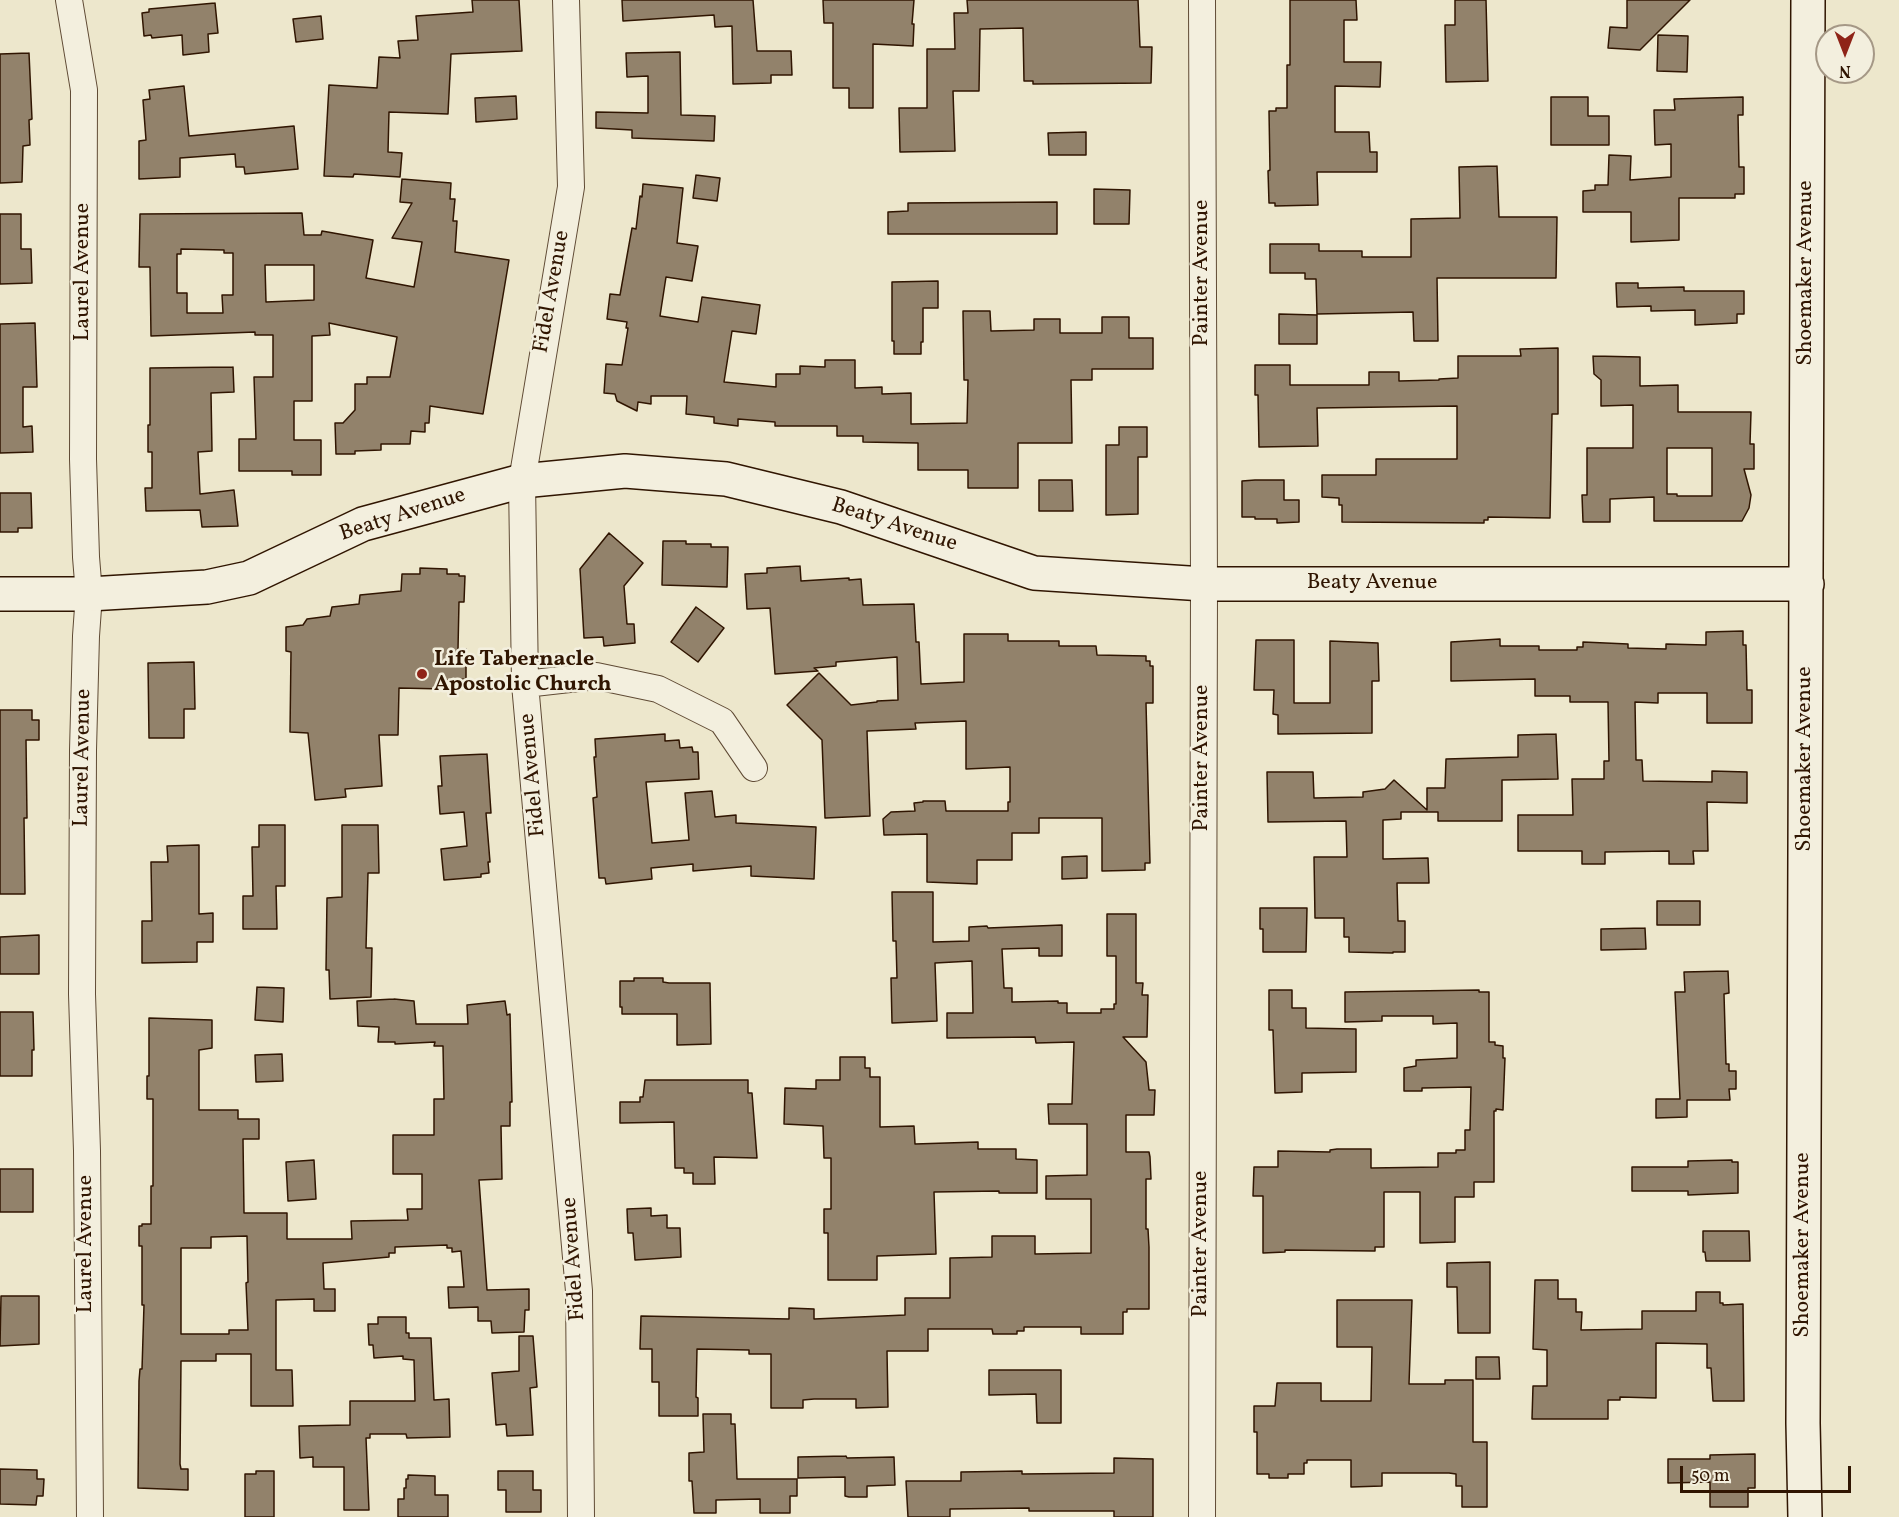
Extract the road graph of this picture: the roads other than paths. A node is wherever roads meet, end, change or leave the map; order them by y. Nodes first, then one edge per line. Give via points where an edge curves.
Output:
1 (69, 0) edge
2 (566, 0) edge
3 (1202, 0) edge
4 (1808, 0) edge
5 (522, 481) junction
6 (1204, 584) junction
7 (1807, 584) junction
8 (0, 594) edge
9 (90, 594) junction
10 (525, 684) junction
11 (754, 768) dead end
12 (90, 1517) edge
13 (581, 1517) edge
14 (1202, 1517) edge
15 (1805, 1517) edge

1 - 9 street, Laurel Avenue via 84,90 83,459
2 - 5 street, Fidel Avenue via 571,187
3 - 6 street, Painter Avenue
4 - 7 street, Shoemaker Avenue
5 - 6 street, Beaty Avenue via 625,471 726,479 841,507 1034,573
5 - 9 street, Beaty Avenue via 363,524 249,578 207,587
5 - 10 street, Fidel Avenue
6 - 7 street, Beaty Avenue
6 - 14 street, Painter Avenue
7 - 15 street, Shoemaker Avenue
8 - 9 street, Beaty Avenue
9 - 12 street, Laurel Avenue via 83,750 82,994
10 - 11 street via 596,675 658,689 722,721
10 - 13 street, Fidel Avenue via 579,1291

